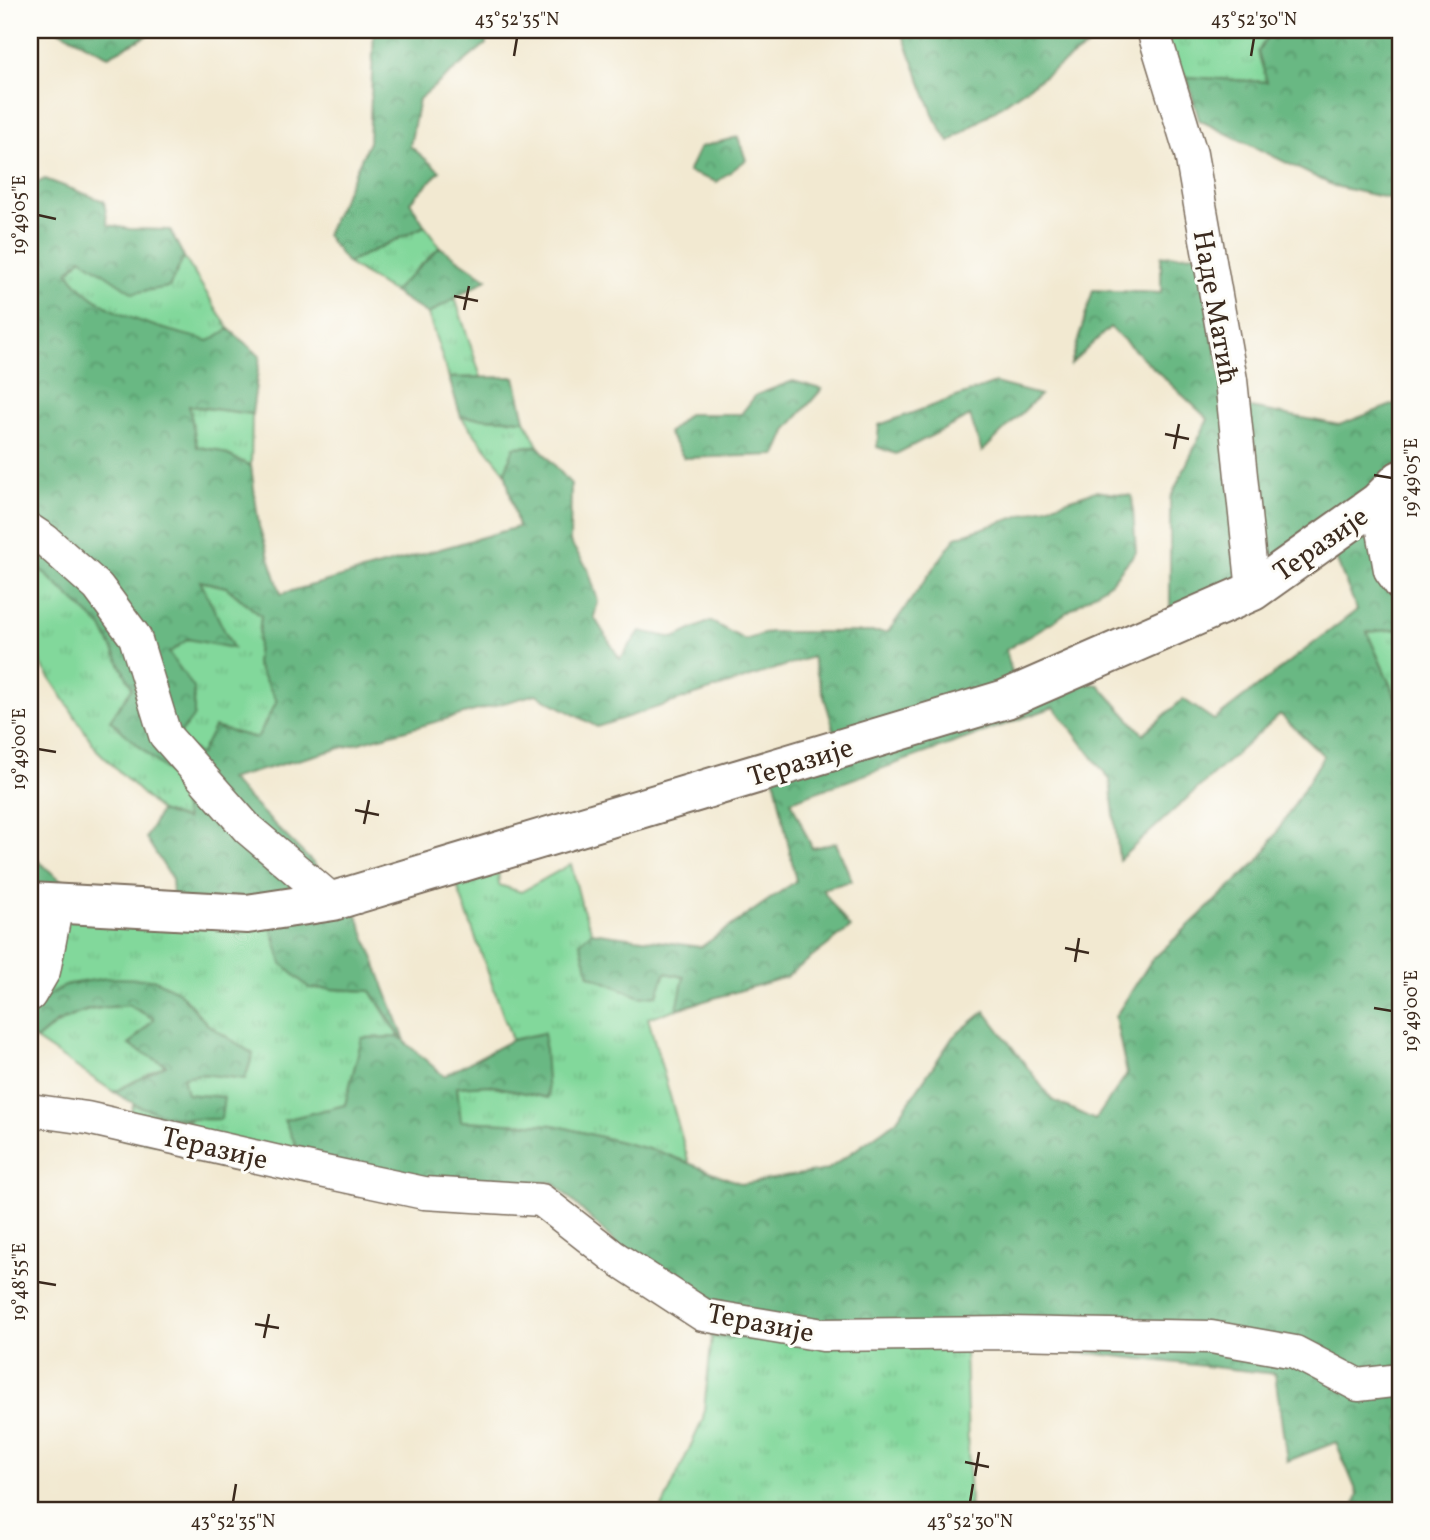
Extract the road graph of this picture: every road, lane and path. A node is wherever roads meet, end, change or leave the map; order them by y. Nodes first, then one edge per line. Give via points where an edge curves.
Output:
1 (1153, 30) edge
2 (1389, 491) edge
3 (30, 530) edge
4 (1400, 584) edge
5 (1253, 590) junction
6 (333, 901) junction
7 (43, 903) edge
8 (30, 995) edge
9 (30, 1110) edge
10 (1400, 1380) edge

1 - 5 street, Наде Матић via 1194,168 1231,380
2 - 4 street, Теразије via 1390,570
2 - 5 street, Теразије
3 - 6 street via 98,587 135,637 165,735 248,829
5 - 6 street, Теразије via 1006,699
6 - 7 street, Теразије via 247,914
7 - 8 street, Теразије via 44,971
9 - 10 street, Теразије via 87,1118 424,1193 541,1200 614,1257 704,1315 823,1335 1211,1337 1294,1352 1358,1384

